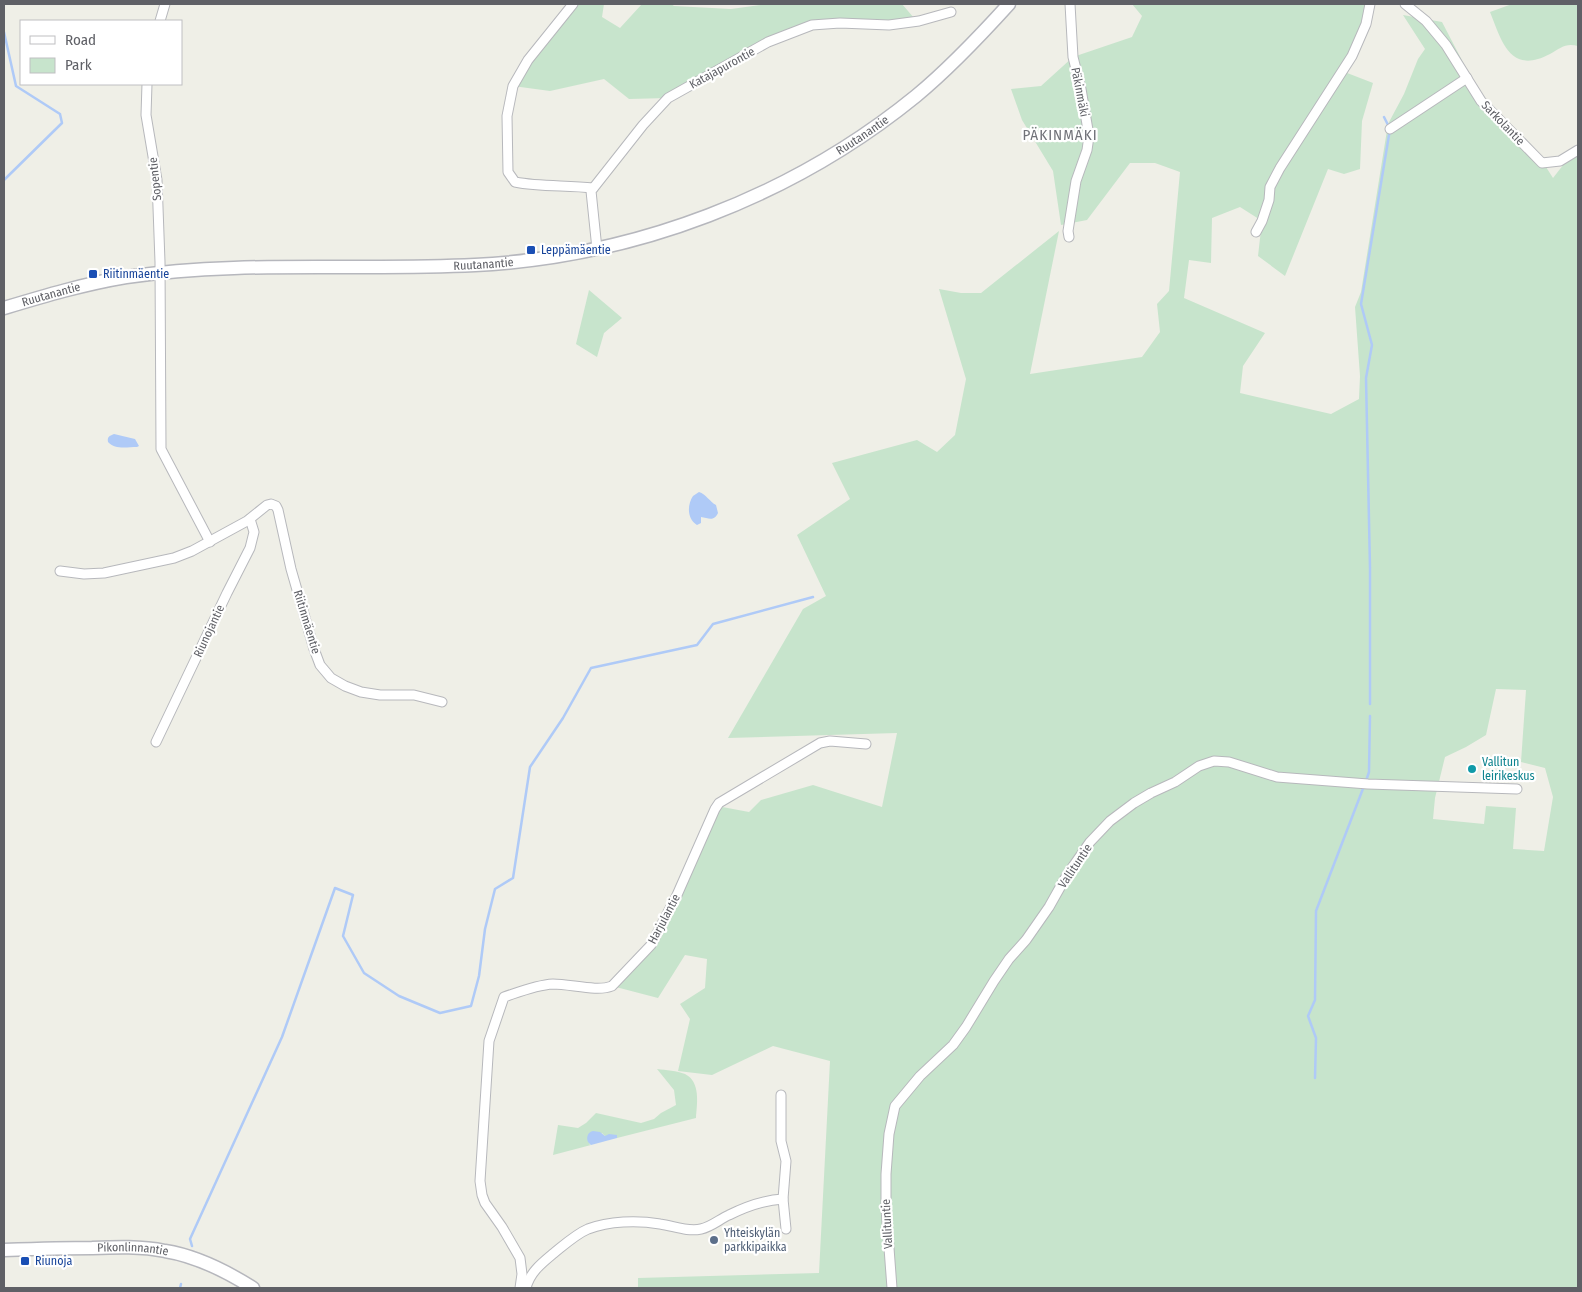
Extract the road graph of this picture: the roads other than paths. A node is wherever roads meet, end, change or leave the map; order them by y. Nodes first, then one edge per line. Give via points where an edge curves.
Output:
1 (165, 4) edge
2 (573, 4) edge
3 (945, 4) edge
4 (1009, 4) edge
5 (1070, 4) edge
6 (1370, 4) edge
7 (1405, 4) edge
8 (951, 12) dead end
9 (937, 15) junction
10 (160, 20) edge
11 (1467, 78) junction
12 (148, 85) edge
13 (1390, 129) dead end
14 (1578, 150) edge
15 (593, 188) junction
16 (1256, 232) dead end
17 (1069, 237) dead end
18 (597, 249) junction
19 (159, 274) junction
20 (4, 308) edge
21 (250, 519) junction
22 (210, 542) junction
23 (60, 571) dead end
24 (442, 702) dead end
25 (156, 742) dead end
26 (866, 744) dead end
27 (1518, 788) dead end
28 (781, 1095) dead end
29 (783, 1198) junction
30 (786, 1230) dead end
31 (4, 1250) edge
32 (253, 1288) edge
33 (520, 1288) edge
34 (526, 1288) edge
35 (892, 1288) edge

1 - 10 street
2 - 15 street via 528,60 513,86 507,116 508,172 515,182
3 - 9 street
4 - 18 street, Ruutanantie via 916,96 836,152 737,204 652,235
5 - 17 street, Päkinmäki via 1073,57 1088,136 1087,150 1076,181
6 - 16 street via 1366,24 1352,56 1270,187 1269,200
7 - 11 street, Sarkolantie via 1426,21
8 - 9 street, Katajapurontie
9 - 15 street, Katajapurontie via 889,25 812,25 768,42 668,98 643,124
11 - 13 street
11 - 14 street, Sarkolantie via 1481,101 1542,163 1560,161
12 - 19 street, Sopentie via 146,115 156,180
15 - 18 street via 590,191
18 - 19 street, Ruutanantie via 476,265 230,268
19 - 20 street, Ruutanantie via 94,284
19 - 22 street via 161,449
21 - 22 street, Riitinmäentie
21 - 24 street, Riitinmäentie via 267,505 276,506 314,649 331,678 361,692 414,695
21 - 25 street, Riunojantie via 254,532 250,548
22 - 23 street, Riitinmäentie via 174,558 104,573
26 - 33 street, Harjulantie via 820,743 718,803 651,945 612,986 597,989 551,984 504,998 489,1040 480,1181 485,1203 520,1258
27 - 35 street, Vallituntie via 1365,784 1277,776 1229,762 1214,761 1151,793 1110,821 1090,842 1067,875 1049,907 994,981 954,1045 920,1076 895,1106 888,1134 886,1174
28 - 29 street via 781,1141 786,1161
29 - 30 street
29 - 34 street via 740,1210 702,1229 686,1230 632,1222 586,1229 542,1263 531,1275
31 - 32 street, Pikonlinnantie via 153,1249 206,1263

